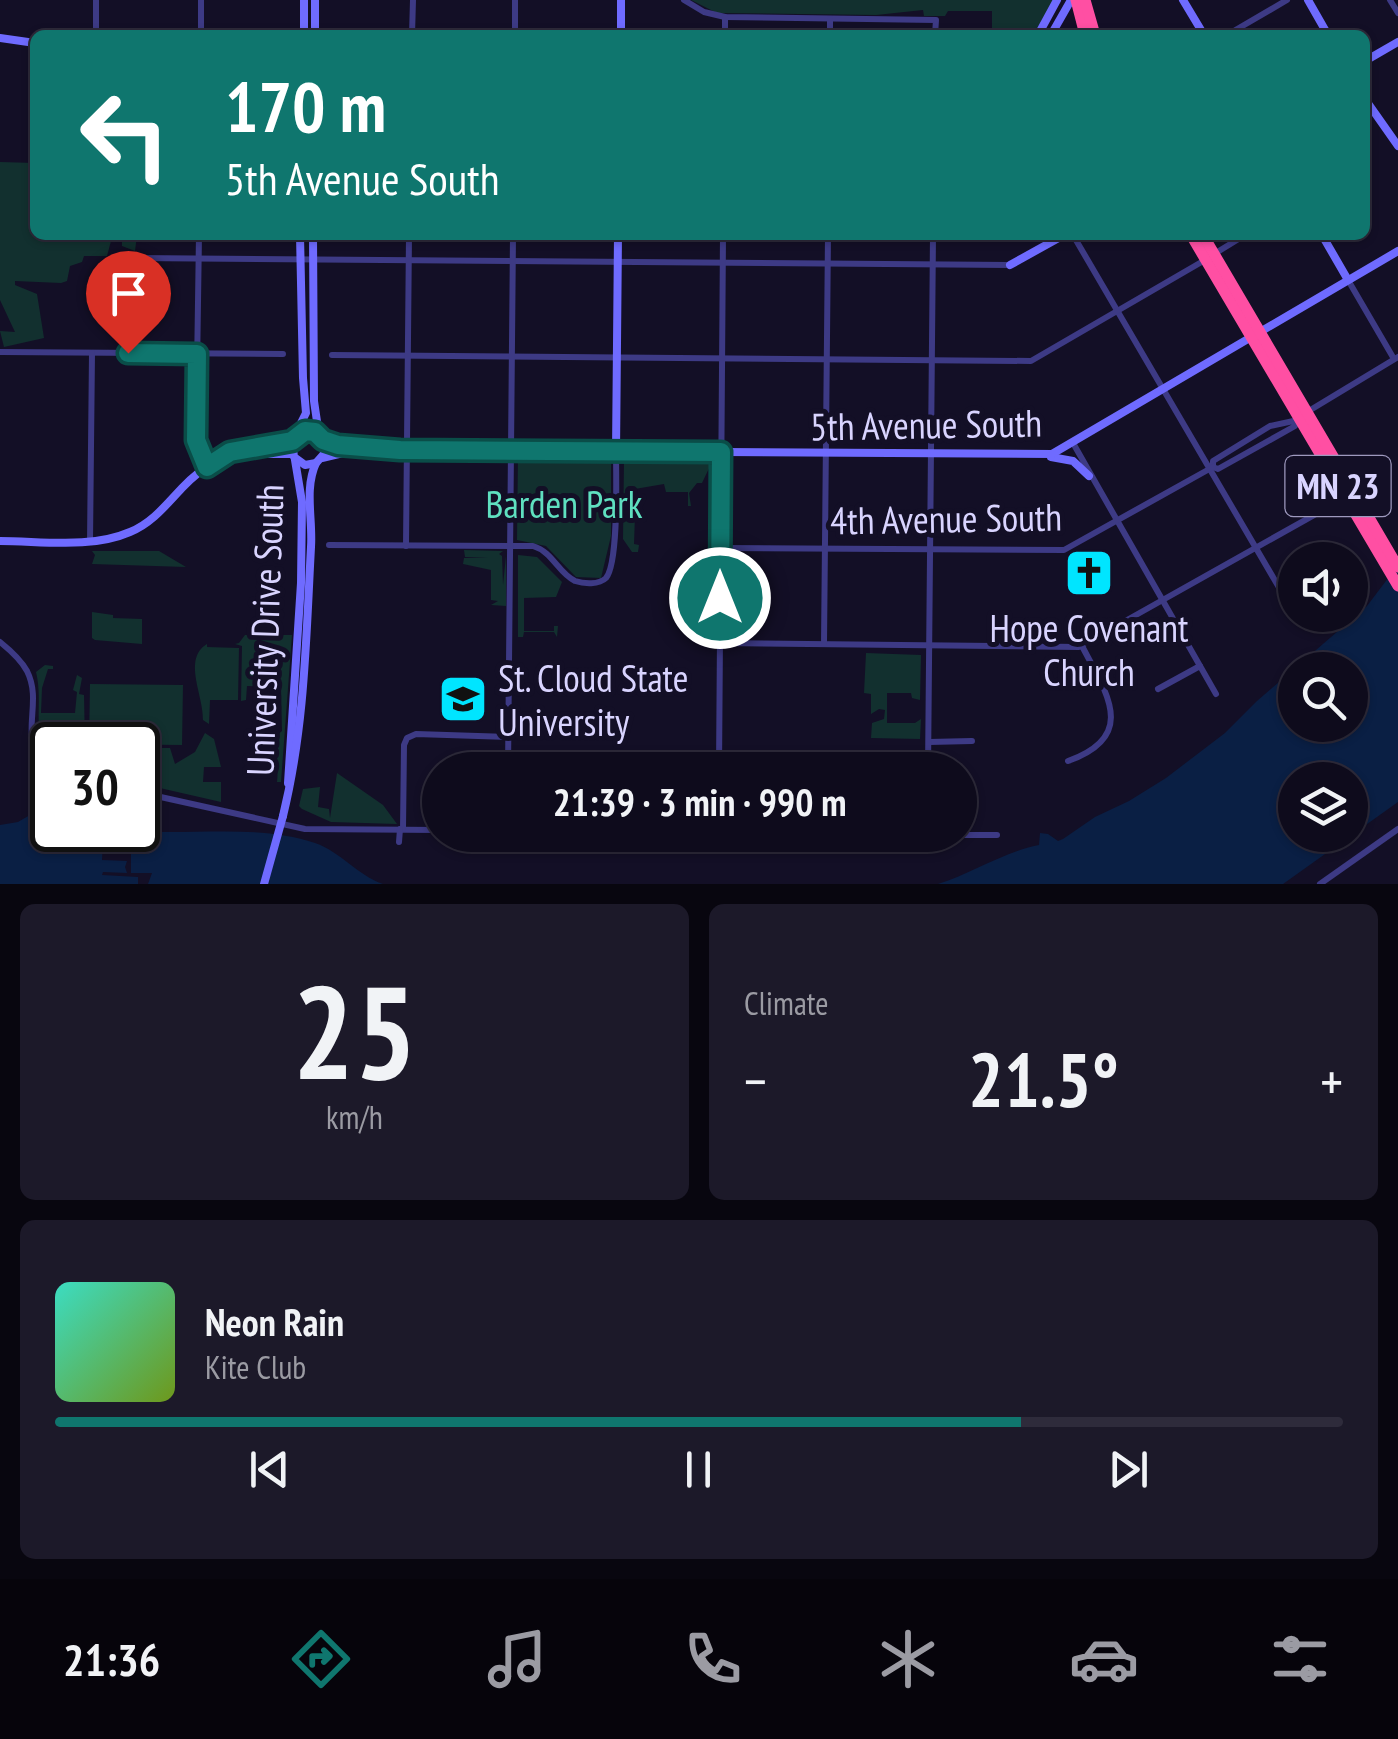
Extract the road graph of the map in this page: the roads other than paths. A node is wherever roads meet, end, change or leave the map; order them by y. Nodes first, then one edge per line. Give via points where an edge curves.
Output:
1 (96, 0) edge
2 (201, 0) edge
3 (304, 0) edge
4 (315, 0) edge
5 (413, 0) edge
6 (516, 0) edge
7 (621, 0) edge
8 (684, 0) edge
9 (1057, 0) edge
10 (1183, 0) edge
11 (1287, 0) edge
12 (1308, 0) edge
13 (1390, 0) edge
14 (1079, 13) edge
15 (1398, 13) edge
16 (725, 17) junction
17 (830, 19) junction
18 (96, 30) edge
19 (201, 30) edge
20 (304, 30) edge
21 (315, 30) edge
22 (412, 30) edge
23 (515, 30) edge
24 (620, 30) edge
25 (725, 30) edge
26 (830, 30) edge
27 (936, 30) edge
28 (1041, 30) edge
29 (1057, 30) edge
30 (1201, 30) edge
31 (1236, 30) edge
32 (1325, 30) edge
33 (0, 38) edge
34 (30, 42) edge
35 (1398, 42) edge
36 (1370, 58) edge
37 (1370, 105) edge
38 (1398, 146) edge
39 (199, 240) edge
40 (300, 240) edge
41 (313, 240) edge
42 (409, 240) edge
43 (514, 240) edge
44 (618, 240) edge
45 (724, 240) edge
46 (828, 240) edge
47 (933, 240) edge
48 (1055, 240) edge
49 (1076, 240) edge
50 (1195, 240) edge
51 (1205, 240) edge
52 (1237, 240) edge
53 (1325, 240) edge
54 (1398, 251) edge
55 (199, 257) junction
56 (1210, 257) junction
57 (134, 258) dead end
58 (300, 258) junction
59 (312, 258) junction
60 (408, 259) junction
61 (513, 260) junction
62 (618, 261) junction
63 (723, 262) junction
64 (828, 263) junction
65 (933, 265) junction
66 (1010, 266) joint
67 (1348, 280) junction
68 (1118, 310) junction
69 (1256, 336) junction
70 (0, 352) edge
71 (92, 353) junction
72 (197, 354) junction
73 (284, 354) dead end
74 (332, 355) dead end
75 (408, 356) junction
76 (512, 356) junction
77 (617, 358) junction
78 (722, 358) junction
79 (1396, 358) edge
80 (827, 359) junction
81 (932, 361) junction
82 (1162, 390) junction
83 (1300, 418) junction
84 (294, 438) junction
85 (321, 438) junction
86 (1072, 444) junction
87 (403, 450) junction
88 (512, 451) junction
89 (616, 452) junction
90 (721, 452) junction
91 (826, 454) junction
92 (931, 454) junction
93 (1042, 455) junction
94 (294, 457) junction
95 (319, 460) junction
96 (208, 467) junction
97 (1210, 468) junction
98 (1090, 476) junction
99 (1332, 505) dead end
100 (1116, 522) junction
101 (0, 541) edge
102 (90, 542) junction
103 (329, 545) dead end
104 (406, 546) junction
105 (511, 546) junction
106 (1255, 547) junction
107 (720, 548) junction
108 (825, 548) junction
109 (1382, 548) junction
110 (930, 550) junction
111 (1398, 567) edge
112 (1278, 585) edge
113 (1398, 586) edge
114 (1162, 601) junction
115 (0, 642) edge
116 (720, 644) junction
117 (824, 644) junction
118 (929, 644) junction
119 (1082, 646) junction
120 (1200, 666) junction
121 (1158, 689) dead end
122 (1216, 694) dead end
123 (30, 736) edge
124 (508, 737) junction
125 (972, 741) dead end
126 (928, 742) junction
127 (508, 752) edge
128 (719, 752) edge
129 (928, 752) edge
130 (1068, 761) dead end
131 (160, 797) edge
132 (286, 803) junction
133 (401, 829) junction
134 (1398, 829) edge
135 (422, 830) edge
136 (977, 835) edge
137 (997, 835) dead end
138 (399, 842) dead end
139 (264, 884) edge
140 (1321, 884) edge

1 - 18 street
2 - 19 street
3 - 20 street
4 - 21 street
5 - 22 street
6 - 23 street
7 - 24 street
8 - 16 street
9 - 28 street
10 - 30 street
11 - 31 street
12 - 32 street
13 - 15 street
14 - 29 street
16 - 17 street
16 - 25 street
17 - 26 street
17 - 27 street via 936,20
33 - 34 street
35 - 36 street
37 - 38 street
39 - 55 street
40 - 58 street, University Drive South
41 - 59 street
42 - 60 street
43 - 61 street
44 - 62 street
45 - 63 street
46 - 64 street
47 - 65 street
48 - 66 street
49 - 68 street
50 - 56 highway, MN 23
51 - 56 highway, MN 23
52 - 56 street
53 - 67 street
54 - 67 street, 5th Avenue South
55 - 57 street
55 - 58 street
55 - 72 street
56 - 68 street
56 - 69 highway, MN 23
58 - 59 street
58 - 84 street, University Drive South via 306,413
59 - 60 street
59 - 85 street via 314,401
60 - 61 street
60 - 75 street
61 - 62 street
61 - 76 street
62 - 63 street
62 - 77 street
63 - 64 street
63 - 78 street
64 - 65 street
64 - 80 street
65 - 66 street
65 - 81 street
67 - 69 street, 5th Avenue South
67 - 79 street
68 - 81 street via 1031,361
68 - 82 street
69 - 82 street, 5th Avenue South
69 - 83 highway, MN 23
70 - 71 street
71 - 72 street
71 - 102 street
72 - 73 street
72 - 96 street via 196,440
74 - 75 street
75 - 76 street
75 - 87 street
76 - 77 street
76 - 88 street
77 - 78 street
77 - 89 street
78 - 80 street
78 - 90 street
79 - 83 street, 4th Avenue South
80 - 81 street
80 - 91 street
81 - 92 street
82 - 86 street, 5th Avenue South
82 - 97 street
83 - 97 street, 4th Avenue South via 1270,426
83 - 109 highway, MN 23
84 - 85 street via 305,431
84 - 94 street
84 - 96 street via 242,449
85 - 87 street, 5th Avenue South
85 - 95 street
86 - 93 street, 5th Avenue South
86 - 98 street
87 - 88 street, 5th Avenue South
87 - 95 street, 5th Avenue South
87 - 104 street
88 - 89 street, 5th Avenue South
88 - 105 street
89 - 90 street, 5th Avenue South
89 - 105 street via 615,532 601,582 570,577 544,550
90 - 91 street, 5th Avenue South
90 - 107 street
91 - 92 street, 5th Avenue South
91 - 108 street
92 - 93 street, 5th Avenue South
92 - 110 street
93 - 98 street via 1073,461
94 - 95 street via 305,465
94 - 96 street via 253,454
94 - 132 street, University Drive South via 302,502 301,595
95 - 132 street, University Drive South via 309,480 300,738
96 - 102 street via 139,528
97 - 100 street, 4th Avenue South
97 - 106 street
98 - 100 street
99 - 106 street
100 - 110 street, 4th Avenue South via 1060,550
100 - 114 street
101 - 102 street
103 - 104 street
104 - 105 street
105 - 124 street
106 - 112 street
106 - 114 street
107 - 108 street, 4th Avenue South
107 - 116 street
108 - 110 street, 4th Avenue South
108 - 117 street
109 - 111 highway, MN 23
109 - 113 highway, MN 23
110 - 118 street
114 - 119 street
114 - 120 street
115 - 123 street via 28,674
116 - 117 street
116 - 128 street
117 - 118 street
118 - 119 street
118 - 126 street
119 - 130 street via 1112,719 1104,742
120 - 121 street
120 - 122 street
124 - 127 street
124 - 133 street via 416,734 406,740
125 - 126 street
126 - 129 street
131 - 133 street via 304,829
132 - 139 street, University Drive South, bridge
133 - 135 street
133 - 138 street
134 - 140 street
136 - 137 street

